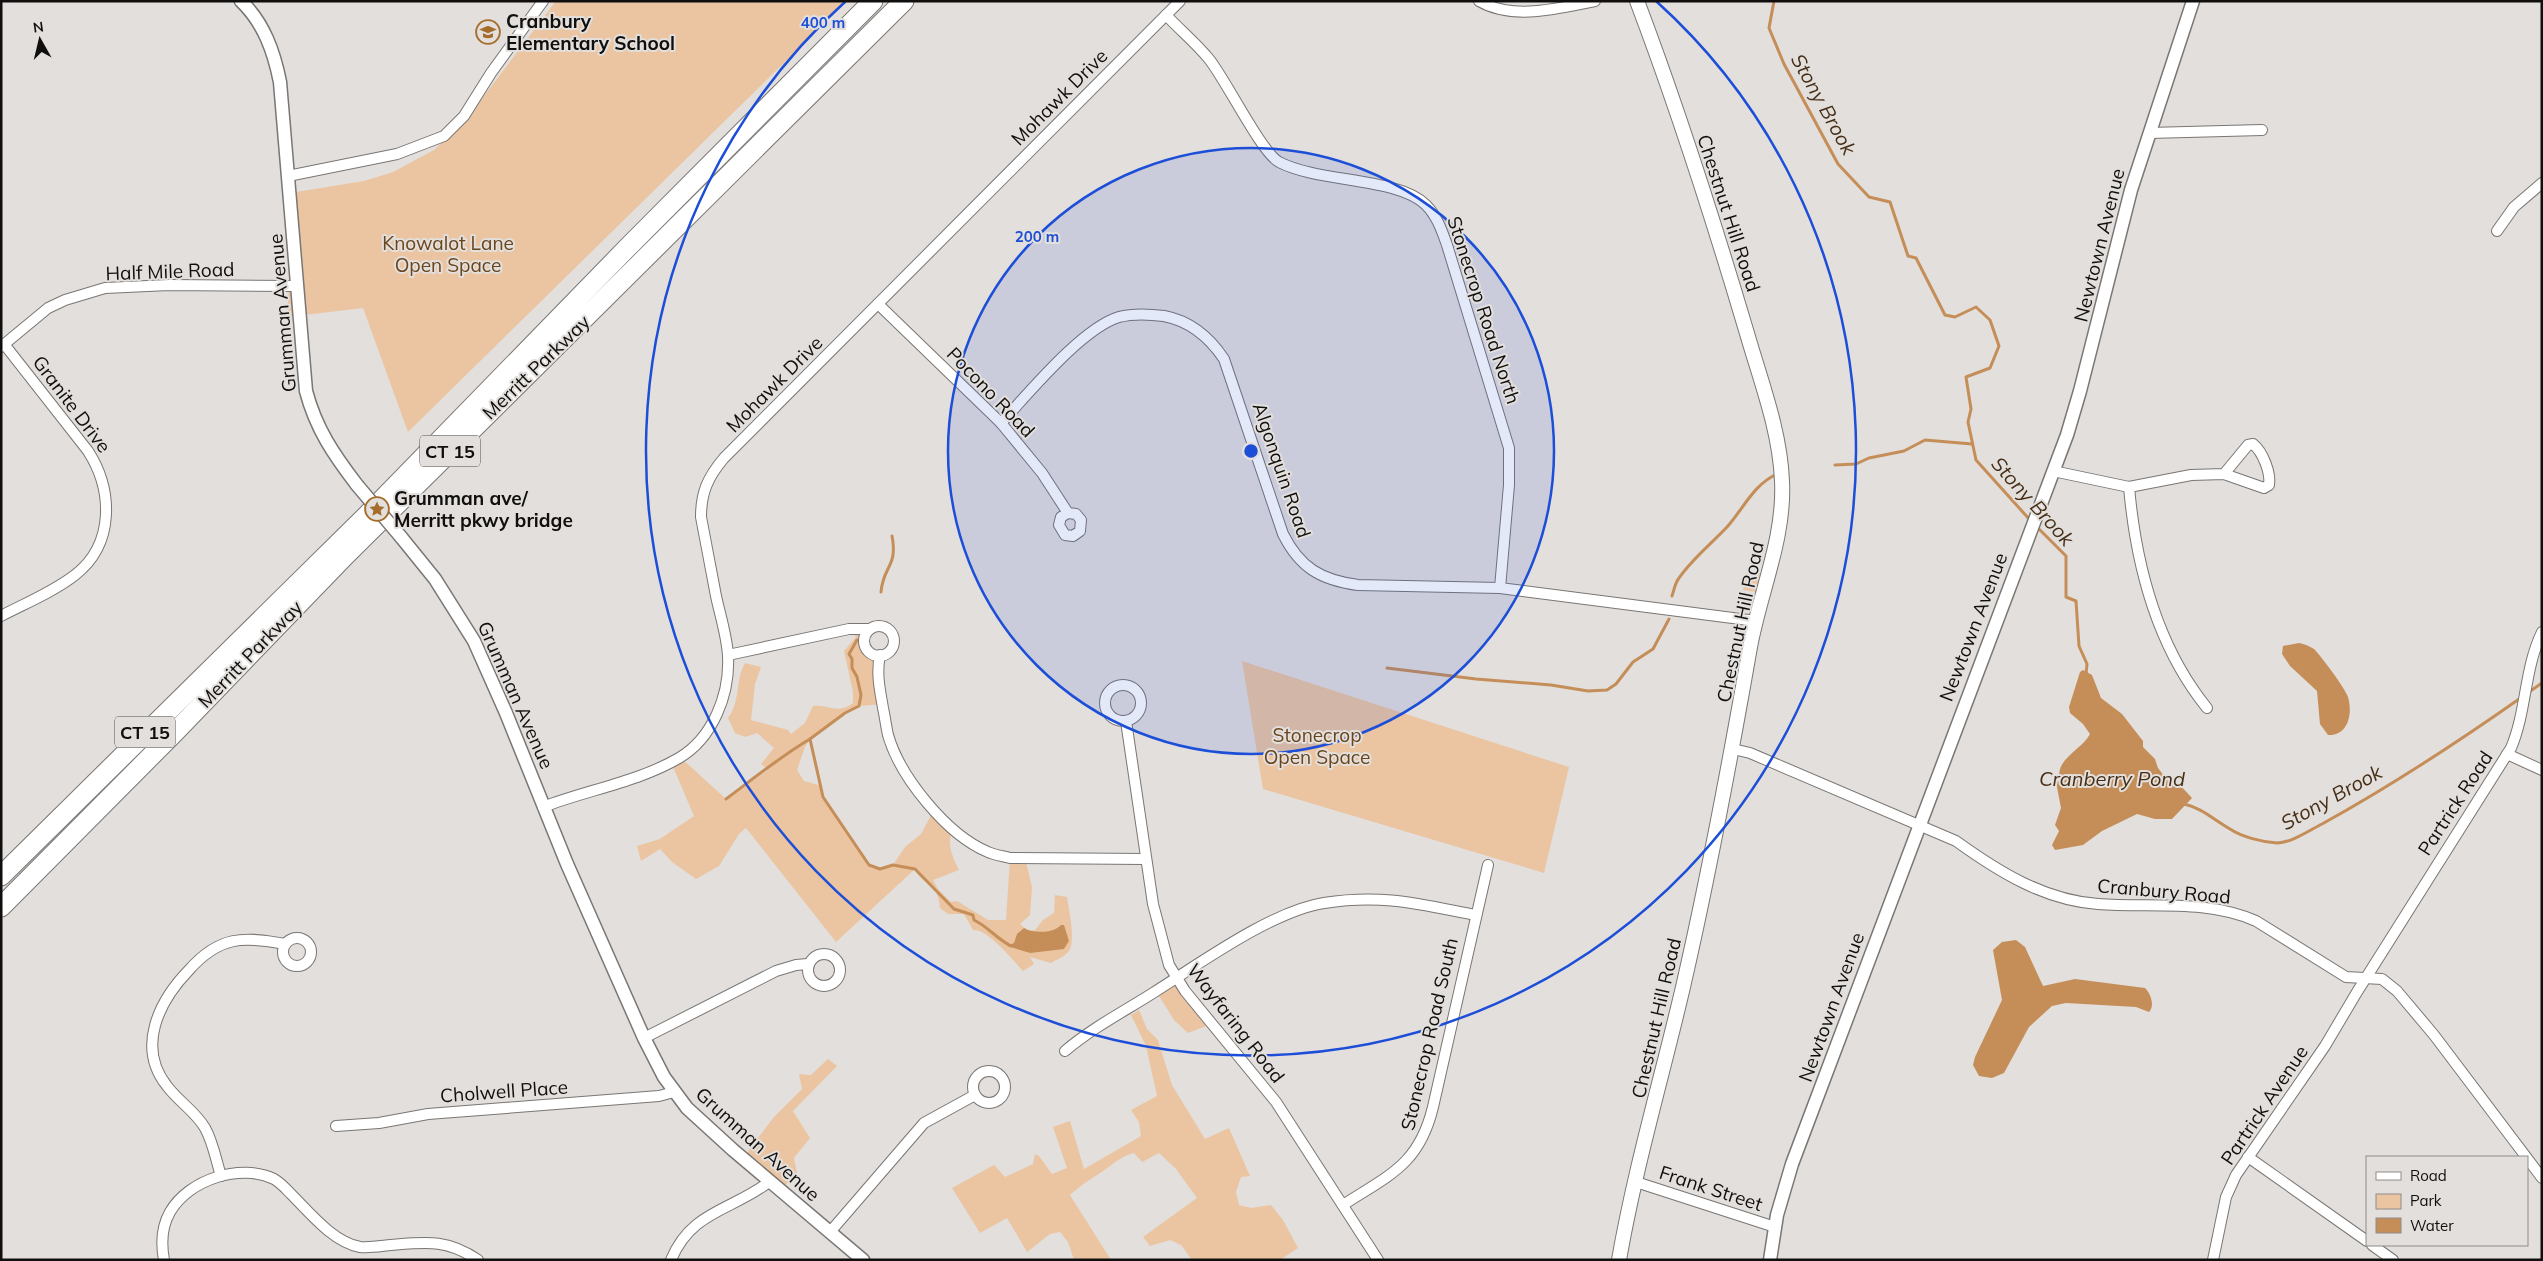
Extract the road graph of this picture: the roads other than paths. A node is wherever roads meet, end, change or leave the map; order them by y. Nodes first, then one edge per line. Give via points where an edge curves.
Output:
1 (242, 1) edge
2 (543, 1) edge
3 (873, 1) edge
4 (904, 1) edge
5 (1180, 1) edge
6 (1479, 1) edge
7 (1595, 1) edge
8 (1637, 1) edge
9 (2193, 1) edge
10 (1166, 15) junction
11 (2262, 130) dead end
12 (2149, 133) junction
13 (288, 176) junction
14 (2542, 183) edge
15 (2497, 231) dead end
16 (296, 286) junction
17 (878, 304) junction
18 (2, 345) edge
19 (1000, 422) junction
20 (2053, 471) junction
21 (2224, 474) junction
22 (2129, 487) junction
23 (1068, 513) dead end
24 (1500, 588) junction
25 (1, 616) edge
26 (1756, 621) junction
27 (870, 629) junction
28 (2542, 632) edge
29 (728, 656) junction
30 (880, 656) junction
31 (2207, 708) dead end
32 (1126, 721) dead end
33 (1733, 749) junction
34 (2508, 754) junction
35 (2542, 770) edge
36 (543, 807) junction
37 (1919, 826) junction
38 (1146, 859) junction
39 (1488, 865) dead end
40 (1, 876) edge
41 (1, 906) edge
42 (1475, 915) junction
43 (285, 944) dead end
44 (808, 964) dead end
45 (1176, 978) junction
46 (2365, 978) junction
47 (644, 1038) junction
48 (1065, 1052) dead end
49 (674, 1092) junction
50 (975, 1096) dead end
51 (336, 1126) dead end
52 (2526, 1156) edge
53 (2248, 1157) junction
54 (2528, 1159) edge
55 (220, 1176) junction
56 (2542, 1178) edge
57 (768, 1182) junction
58 (1636, 1182) junction
59 (1344, 1205) junction
60 (1775, 1227) junction
61 (830, 1232) junction
62 (2366, 1240) edge
63 (2373, 1246) edge
64 (164, 1260) edge
65 (478, 1260) edge
66 (671, 1260) edge
67 (863, 1260) edge
68 (1378, 1260) edge
69 (1619, 1260) edge
70 (1770, 1260) edge
71 (2213, 1260) edge
72 (2393, 1260) edge

1 - 13 street, Grumman Avenue via 261,26 277,67
2 - 13 street via 464,116 444,136 397,154
3 - 40 highway, Merritt Parkway / CT 15 via 366,516
4 - 41 highway, Merritt Parkway / CT 15 via 344,557
5 - 10 street, Mohawk Drive
6 - 7 street via 1522,12
8 - 26 main road, Chestnut Hill Road via 1727,266 1778,448 1782,480 1780,522
9 - 12 street, Newtown Avenue
10 - 17 street, Mohawk Drive
10 - 24 street, Stonecrop Road North via 1209,59 1277,161 1318,175 1401,190 1418,198 1433,213 1447,245 1509,448 1510,485
11 - 12 street
12 - 20 street, Newtown Avenue via 2131,190 2080,391
13 - 16 street, Grumman Avenue
14 - 15 street via 2514,207
16 - 18 street, Half Mile Road via 105,288 48,308
16 - 36 street, Grumman Avenue, bridge via 311,410 332,453 435,579 474,640
17 - 19 street, Pocono Road
17 - 29 street, Mohawk Drive via 724,458 707,480 701,501 701,517
18 - 25 street, Granite Drive via 88,451 99,470 107,501 102,537 77,574
19 - 23 street, Pocono Road via 1042,473
19 - 24 street, Algonquin Road via 1102,324 1134,314 1175,318 1203,335 1224,359 1283,534 1293,552 1308,568 1332,579 1358,585
20 - 22 street
20 - 37 street, Newtown Avenue
21 - 21 street via 2248,445 2253,444 2264,460 2269,485 2264,488
21 - 22 street via 2191,475
22 - 31 street via 2135,544 2149,598 2168,644
24 - 26 street, Algonquin Road
26 - 33 main road, Chestnut Hill Road
27 - 29 street via 849,629
27 - 30 street via 865,643 870,652
27 - 30 street via 884,626 894,638 893,648
28 - 34 street, Partrick Road via 2532,658 2517,731
29 - 36 street, Mohawk Drive via 726,688 718,714 692,748 663,766
30 - 38 street via 877,675 888,734 896,756 934,810 971,843 1010,858
32 - 38 street, Wayfaring Road
33 - 37 street, Cranbury Road via 1750,753
33 - 58 main road, Chestnut Hill Road
34 - 35 street
34 - 46 street, Partrick Road
36 - 47 street, Grumman Avenue
37 - 46 street, Cranbury Road via 1956,841 2039,891 2097,904 2172,905 2240,915 2256,921 2346,977
37 - 60 street, Newtown Avenue via 1789,1171
38 - 45 street, Wayfaring Road via 1157,925
39 - 42 street, Stonecrop Road South
42 - 45 street via 1395,900 1362,899 1311,906 1253,932
42 - 59 street, Stonecrop Road South via 1424,1138 1406,1163
43 - 55 street via 242,938 218,946 191,967 170,991 154,1026 153,1051 158,1071 167,1086 206,1129
44 - 47 street via 776,971
45 - 48 street via 1083,1036
45 - 59 street, Wayfaring Road via 1264,1085
46 - 52 street, Cranbury Road via 2382,979 2407,1002
46 - 53 street, Partrick Avenue via 2325,1046
47 - 49 street, Grumman Avenue
49 - 51 street, Cholwell Place via 659,1096 428,1114 379,1123
49 - 57 street, Grumman Avenue
50 - 61 street via 924,1123
53 - 62 street
53 - 71 street, Partrick Avenue via 2226,1197
54 - 56 street, Cranbury Road
55 - 64 street via 185,1195 170,1212 163,1234
55 - 65 street via 256,1173 277,1181 324,1227 342,1240 360,1247 429,1242 448,1244
57 - 61 street, Grumman Avenue
57 - 66 street via 692,1226
58 - 60 street, Frank Street
58 - 69 main road, Chestnut Hill Road
59 - 68 street, Wayfaring Road
60 - 70 street, Newtown Avenue
61 - 67 street, Grumman Avenue
63 - 72 street

